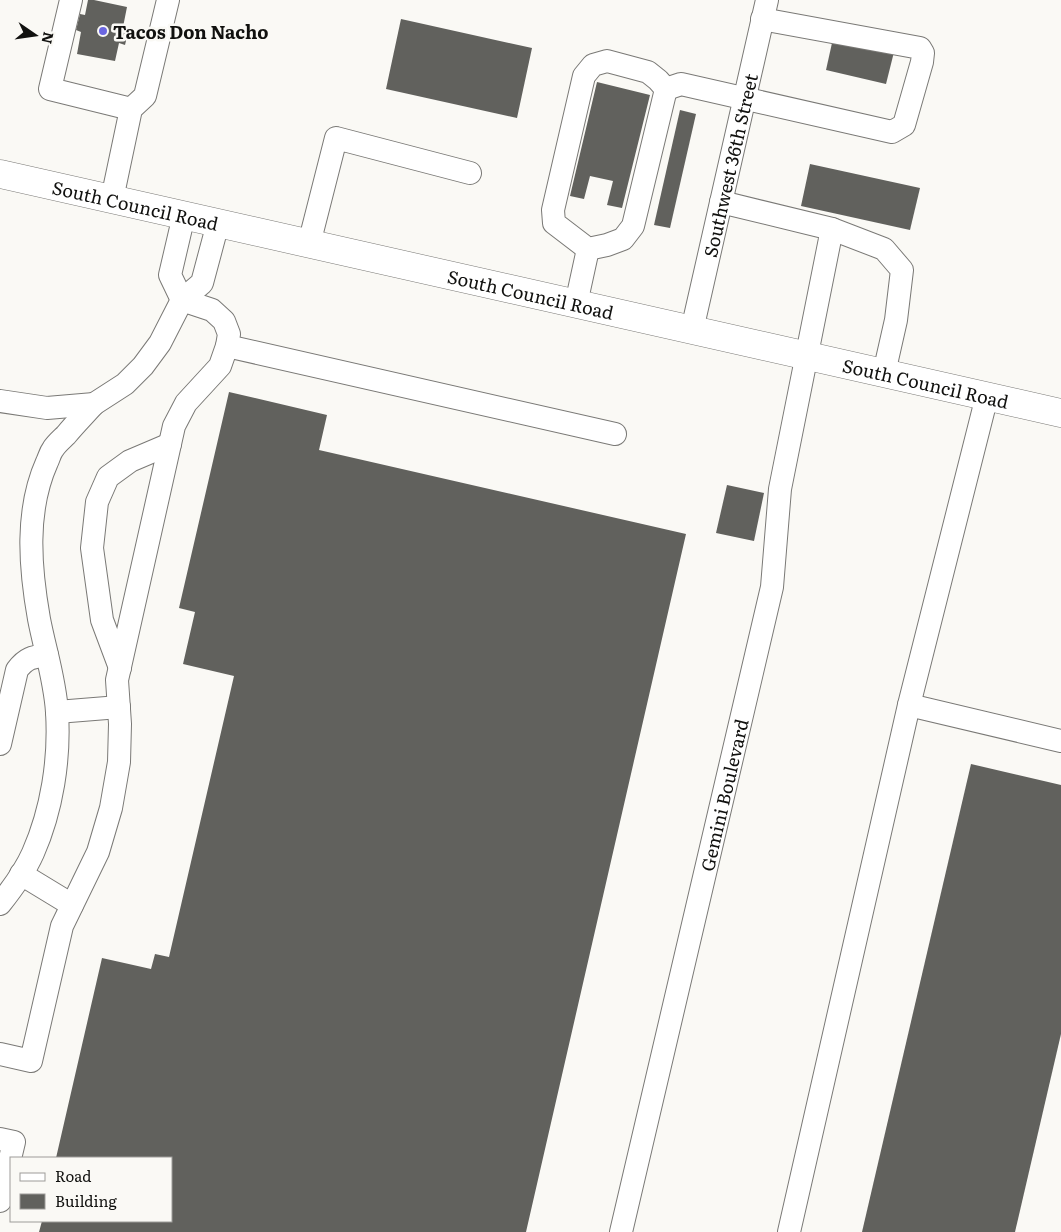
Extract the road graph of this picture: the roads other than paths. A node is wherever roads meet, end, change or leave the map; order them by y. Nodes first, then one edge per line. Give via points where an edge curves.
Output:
1 (71, 0) edge
2 (168, 0) edge
3 (764, 10) edge
4 (666, 89) junction
5 (744, 98) junction
6 (131, 109) junction
7 (470, 173) dead end
8 (0, 174) edge
9 (112, 199) junction
10 (721, 202) junction
11 (184, 216) junction
12 (218, 223) junction
13 (832, 229) junction
14 (309, 244) junction
15 (588, 249) junction
16 (182, 300) junction
17 (576, 304) junction
18 (692, 330) junction
19 (227, 346) junction
20 (807, 356) junction
21 (884, 373) junction
22 (987, 396) junction
23 (94, 404) junction
24 (1, 405) edge
25 (1061, 413) edge
26 (615, 434) dead end
27 (170, 444) junction
28 (47, 655) junction
29 (120, 668) junction
30 (910, 704) junction
31 (119, 707) junction
32 (57, 712) junction
33 (1061, 741) edge
34 (0, 744) edge
35 (21, 874) junction
36 (0, 904) edge
37 (72, 905) junction
38 (0, 1054) edge
39 (0, 1139) edge
40 (10, 1157) edge
41 (10, 1159) edge
42 (0, 1201) edge
43 (621, 1232) edge
44 (789, 1232) edge

1 - 6 street via 50,89
2 - 6 street via 145,96
3 - 5 street, Southwest 36th Street
3 - 5 street via 920,48 922,62 904,124 892,132
4 - 5 street via 681,84
4 - 15 street via 633,226 623,239
4 - 15 street via 648,72 607,61 593,65 584,76 553,210 554,223
5 - 10 street, Southwest 36th Street
6 - 9 street
7 - 14 street via 336,138
8 - 9 main road, South Council Road
9 - 11 main road, South Council Road
10 - 13 street
10 - 18 street, Southwest 36th Street
11 - 12 main road, South Council Road
11 - 16 street via 170,274
12 - 14 main road, South Council Road
12 - 16 street via 202,283
13 - 20 street, Gemini Boulevard
13 - 21 street via 884,249 902,270 896,320
14 - 17 main road, South Council Road
15 - 17 street
16 - 19 street via 212,310 224,320 229,334
16 - 23 street via 160,343 143,366 125,384
17 - 18 main road, South Council Road
18 - 20 main road, South Council Road
19 - 26 street
19 - 27 street via 220,366 186,403 174,426
20 - 21 main road, South Council Road
20 - 43 street, Gemini Boulevard via 780,489 772,587
21 - 22 main road, South Council Road
22 - 25 main road, South Council Road
22 - 30 street
23 - 24 street via 47,408
23 - 28 street via 53,448 34,500 32,568
27 - 29 street
27 - 29 street via 130,461 108,477 97,502 92,548 102,620
28 - 32 street
28 - 34 street via 34,656 17,670
29 - 31 street via 117,680
30 - 33 street
30 - 44 street
31 - 32 street
31 - 37 street via 119,762 111,808 98,852
32 - 35 street via 58,746 48,810 33,854
35 - 36 street
35 - 37 street
37 - 38 street via 62,926 31,1061
39 - 40 street via 14,1142
41 - 42 street

